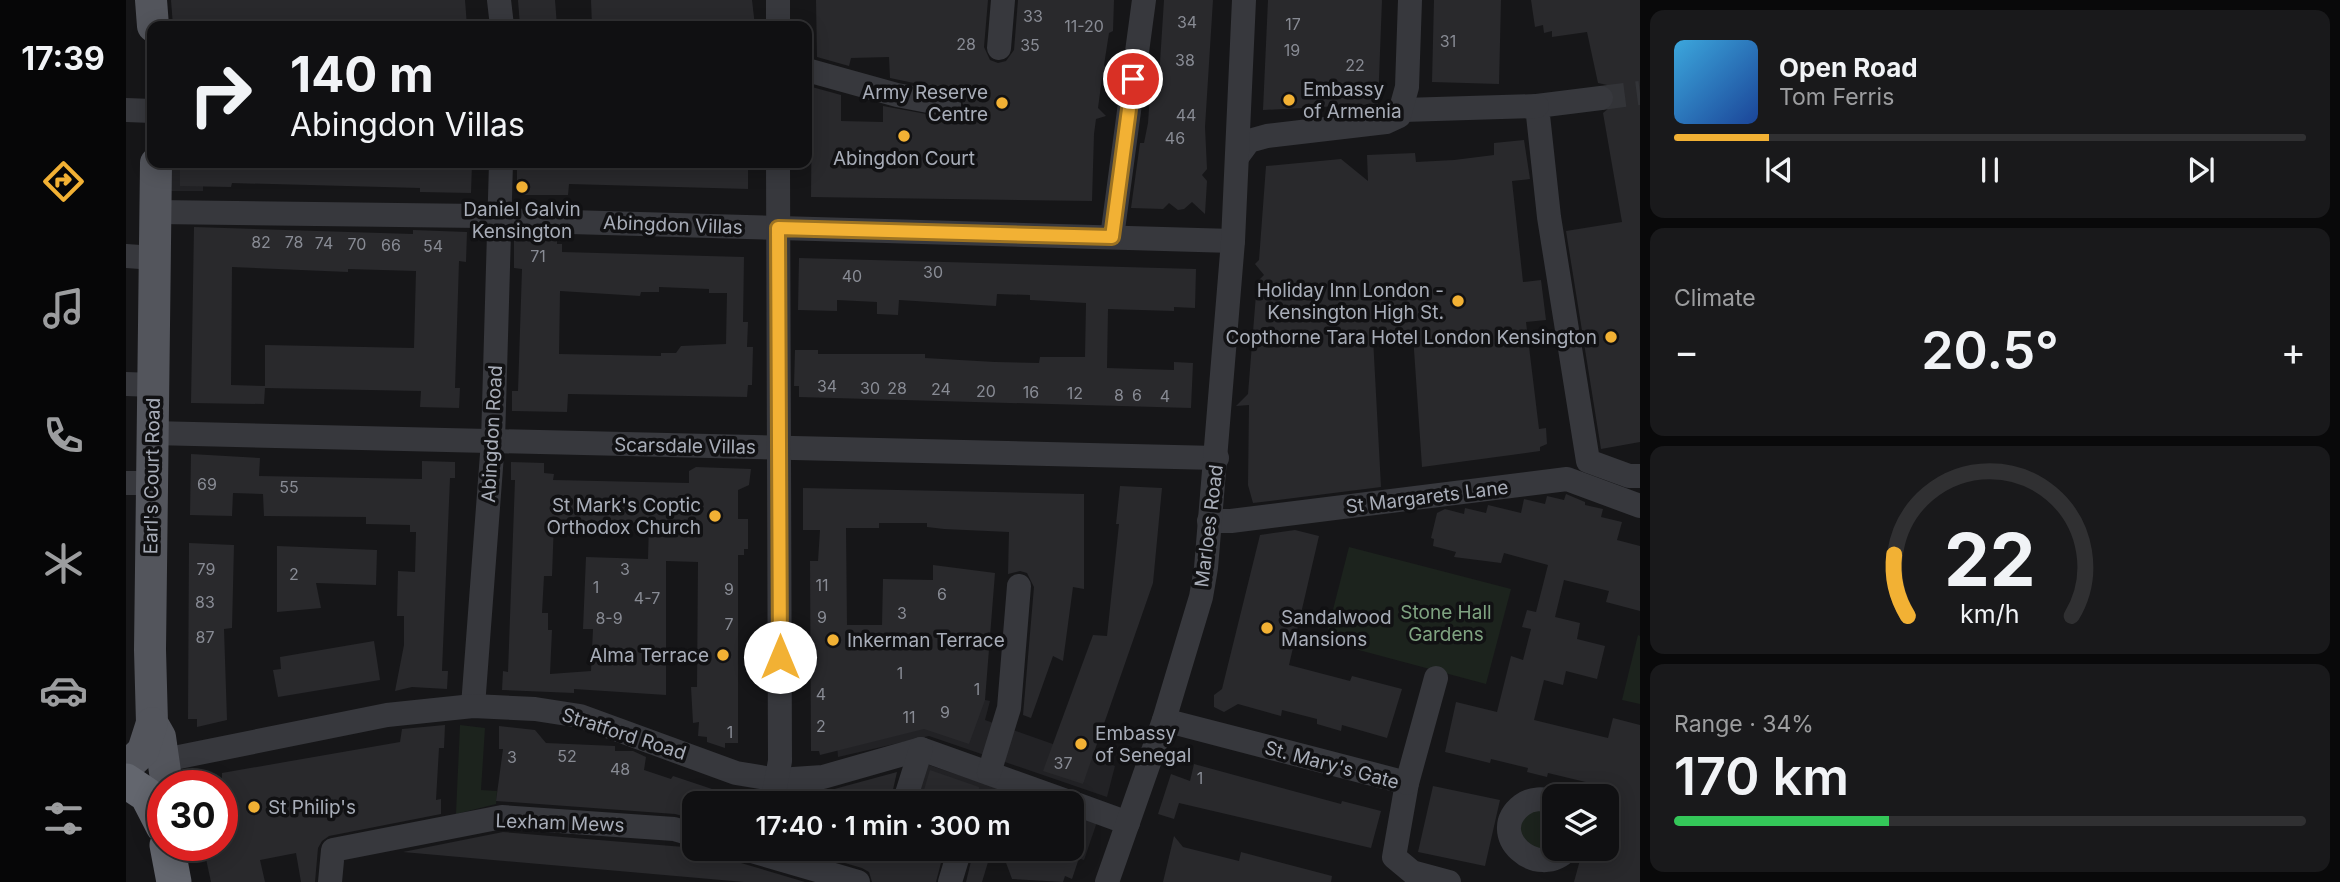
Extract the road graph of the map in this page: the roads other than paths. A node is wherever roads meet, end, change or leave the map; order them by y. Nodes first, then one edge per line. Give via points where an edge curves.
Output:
1 (151, 0) edge
2 (499, 0) edge
3 (778, 0) edge
4 (1003, 0) edge
5 (1144, 0) edge
6 (1244, 0) edge
7 (1410, 0) edge
8 (153, 21) edge
9 (501, 21) edge
10 (779, 21) edge
11 (999, 48) dead end
12 (812, 71) edge
13 (1601, 98) tunnel mouth
14 (949, 105) dead end
15 (1536, 106) junction
16 (126, 110) edge
17 (1403, 110) junction
18 (147, 111) edge
19 (1238, 156) junction
20 (156, 168) edge
21 (501, 168) edge
22 (779, 168) edge
23 (156, 212) junction
24 (500, 220) junction
25 (778, 228) junction
26 (1112, 237) junction
27 (1233, 241) junction
28 (140, 257) edge
29 (140, 385) edge
30 (152, 433) junction
31 (493, 441) junction
32 (781, 448) junction
33 (1217, 458) junction
34 (1640, 476) edge
35 (138, 483) edge
36 (1640, 506) edge
37 (1209, 521) junction
38 (1019, 586) dead end
39 (1436, 678) dead end
40 (473, 706) junction
41 (1164, 720) junction
42 (152, 723) junction
43 (921, 749) junction
44 (126, 767) edge
45 (165, 770) edge
46 (176, 770) edge
47 (989, 773) junction
48 (126, 781) edge
49 (1407, 783) junction
50 (773, 791) edge
51 (775, 791) edge
52 (778, 791) edge
53 (908, 791) edge
54 (1039, 791) edge
55 (147, 795) edge
56 (1542, 800) edge
57 (1084, 807) edge
58 (1128, 823) junction
59 (682, 831) edge
60 (170, 861) edge
61 (790, 861) edge
62 (956, 861) edge
63 (1553, 864) edge
64 (174, 882) edge
65 (330, 882) edge
66 (858, 882) edge
67 (950, 882) edge
68 (1107, 882) edge
69 (1449, 882) edge

1 - 8 main road
2 - 9 street
3 - 10 street
4 - 11 street
5 - 26 street
6 - 19 street, Marloes Road
7 - 17 street
12 - 14 street
13 - 15 street
15 - 17 street
15 - 34 street via 1588,461
16 - 18 street
17 - 19 street via 1386,122 1266,135 1249,141
19 - 27 street, Marloes Road
20 - 23 main road, Earl's Court Road
21 - 24 street, Abingdon Road
22 - 25 street
23 - 24 street, Abingdon Villas via 481,216
23 - 28 main road, Earl's Court Road
24 - 25 street, Abingdon Villas
24 - 31 street, Abingdon Road
25 - 26 street, Abingdon Villas
25 - 32 street
26 - 27 street, Abingdon Villas
27 - 33 street, Marloes Road
28 - 29 main road, Earl's Court Road
29 - 30 main road, Earl's Court Road
30 - 31 street, Scarsdale Villas
30 - 35 main road, Earl's Court Road
31 - 32 street, Scarsdale Villas
31 - 40 street, Abingdon Road
32 - 33 street, Scarsdale Villas
32 - 51 street
33 - 37 street, Marloes Road
35 - 42 main road, Earl's Court Road
36 - 37 street, St Margarets Lane via 1567,479
37 - 41 street, Marloes Road via 1200,597
38 - 47 street via 1009,708
39 - 49 street
40 - 46 street, Stratford Road via 387,715
40 - 50 street, Stratford Road via 580,716
41 - 49 street, St. Mary's Gate
41 - 58 street, Marloes Road
42 - 44 main road via 143,751
42 - 45 main road, Earl's Court Road via 160,737
43 - 47 street
43 - 52 street, Stratford Road
43 - 53 street
47 - 54 street
48 - 55 highway
49 - 69 street, St. Mary's Gate via 1393,850 1397,861 1412,872
56 - 63 street via 1520,807 1509,832 1521,856
57 - 58 street
58 - 68 street, Marloes Road
59 - 65 street, Lexham Mews via 502,817 333,850
60 - 64 highway
61 - 66 street
62 - 67 street

